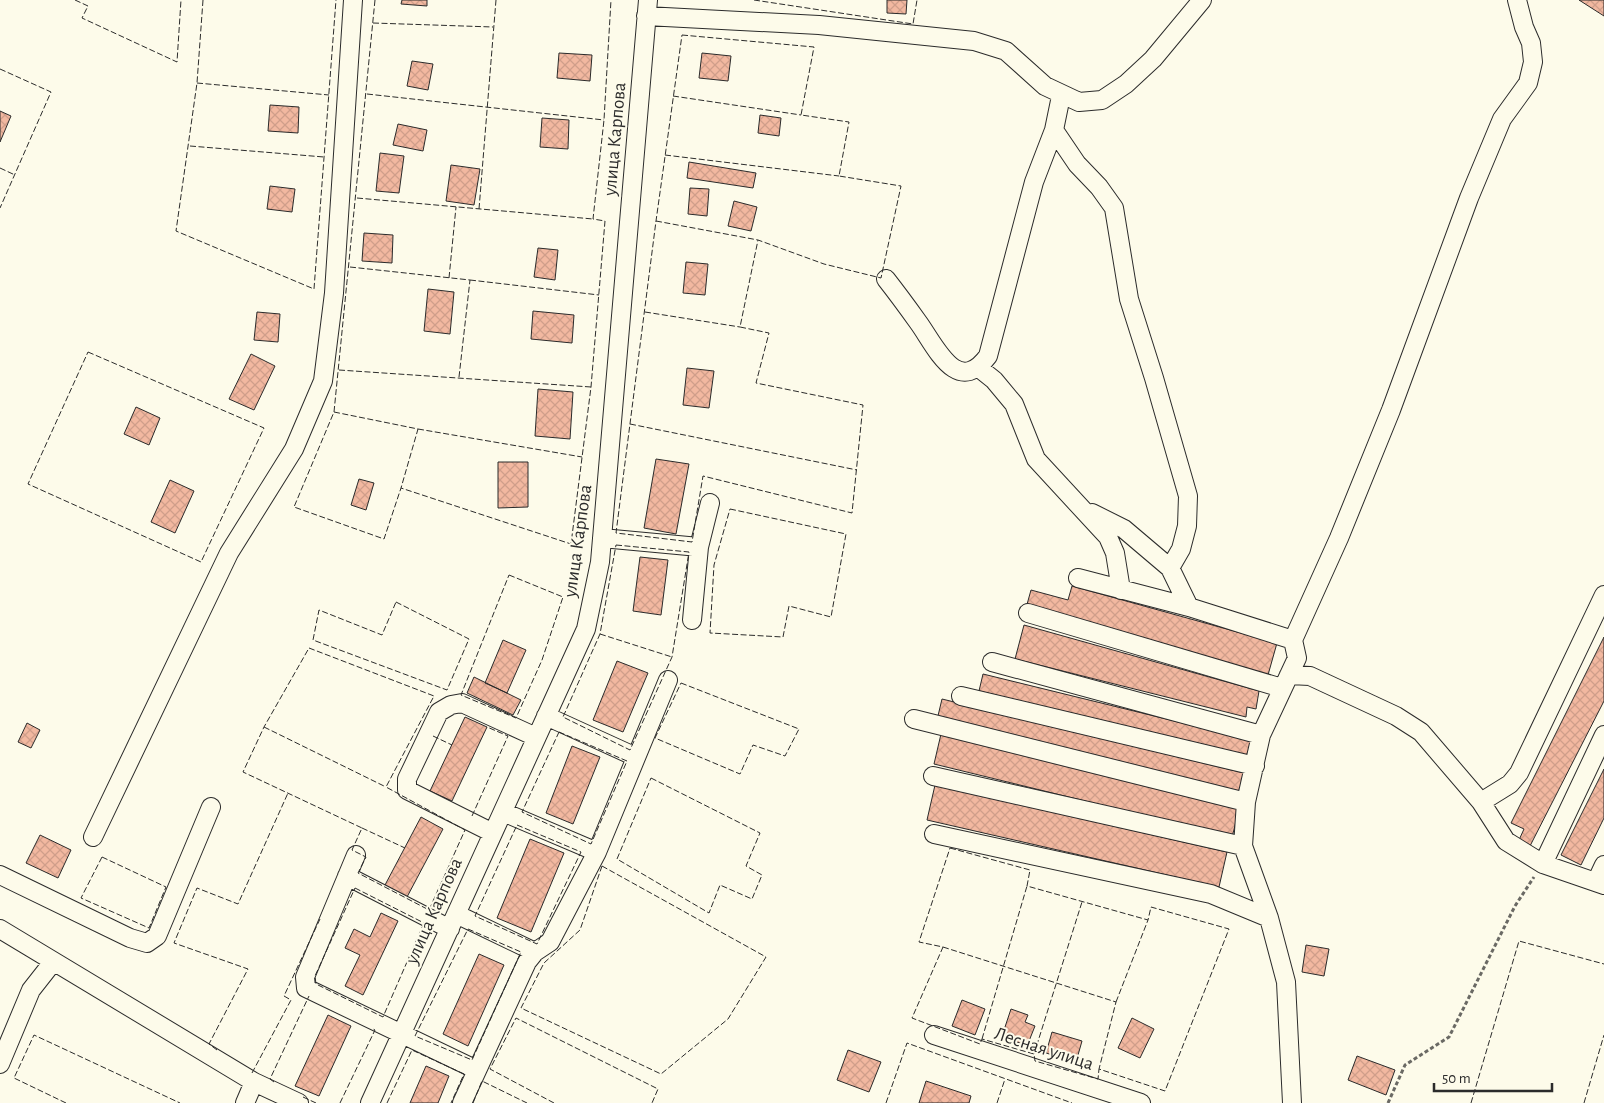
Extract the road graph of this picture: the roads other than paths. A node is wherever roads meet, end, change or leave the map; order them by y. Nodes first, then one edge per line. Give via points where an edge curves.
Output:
1 (353, 0) edge
2 (1202, 0) edge
3 (1516, 0) edge
4 (647, 8) edge
5 (1061, 96) junction
6 (1054, 130) junction
7 (886, 279) dead end
8 (979, 368) junction
9 (710, 503) dead end
10 (1083, 508) junction
11 (602, 538) junction
12 (699, 548) junction
13 (1170, 568) junction
14 (1078, 578) dead end
15 (1121, 590) junction
16 (1604, 595) edge
17 (1189, 607) junction
18 (1028, 613) dead end
19 (692, 620) dead end
20 (1293, 640) junction
21 (992, 662) dead end
22 (668, 680) dead end
23 (1286, 682) junction
24 (961, 696) dead end
25 (546, 716) junction
26 (914, 719) dead end
27 (1261, 735) junction
28 (1604, 735) edge
29 (536, 738) junction
30 (636, 757) junction
31 (1255, 766) junction
32 (933, 776) dead end
33 (1246, 802) junction
34 (1481, 802) junction
35 (211, 807) dead end
36 (503, 812) junction
37 (493, 833) junction
38 (934, 834) dead end
39 (93, 838) dead end
40 (1243, 846) junction
41 (597, 852) junction
42 (356, 855) dead end
43 (1543, 864) junction
44 (1604, 865) edge
45 (0, 875) edge
46 (347, 876) junction
47 (1600, 884) edge
48 (1269, 918) junction
49 (453, 922) junction
50 (0, 929) edge
51 (535, 952) junction
52 (53, 962) junction
53 (401, 1035) junction
54 (934, 1035) dead end
55 (0, 1064) edge
56 (477, 1070) junction
57 (254, 1082) junction
58 (245, 1103) edge
59 (299, 1103) edge
60 (370, 1103) edge
61 (462, 1103) edge
62 (1141, 1103) edge
63 (1292, 1103) edge

1 - 39 street via 334,293 323,381 294,449 229,553
2 - 5 street via 1153,59 1126,84 1102,100 1079,102
3 - 20 street via 1532,43 1534,62 1528,83 1502,119 1469,198 1391,410
4 - 5 street via 974,41 1006,51
4 - 11 street, улица Карпова
5 - 6 street
6 - 8 street via 1034,182 988,356
6 - 13 street via 1114,208 1129,299 1188,496 1187,526 1181,549
7 - 8 street via 920,324 938,355 950,367 965,372
8 - 10 street via 1014,404 1036,459
9 - 12 street
10 - 13 street via 1124,529
10 - 15 street via 1108,537 1115,553
11 - 12 street
11 - 25 street, улица Карпова via 586,630
12 - 19 street
13 - 17 street
14 - 15 street
15 - 17 street
16 - 34 street via 1519,773 1510,784
17 - 20 street
18 - 23 street
20 - 23 street via 1297,658
21 - 27 street
22 - 30 street
23 - 27 street
23 - 34 street via 1310,676 1396,716 1421,732
24 - 31 street
25 - 29 street, улица Карпова
25 - 30 street
26 - 33 street
27 - 31 street
28 - 43 street
29 - 36 street, улица Карпова
29 - 37 street via 462,703 451,705 439,712 407,779 407,790
30 - 41 street
31 - 33 street
32 - 40 street
33 - 40 street
34 - 43 street via 1506,841
35 - 45 street via 157,936 147,943 130,938
36 - 37 street, улица Карпова
36 - 41 street
37 - 49 street, улица Карпова
38 - 48 street via 1212,894
40 - 48 street
41 - 51 street via 550,942
42 - 46 street
43 - 47 street
44 - 47 street
46 - 49 street
46 - 53 street via 305,976 306,988
48 - 63 street via 1286,982
49 - 51 street
49 - 53 street, улица Карпова
50 - 52 street
51 - 56 street via 527,962
52 - 55 street via 31,990
52 - 57 street
53 - 56 street
53 - 60 street, улица Карпова
54 - 62 street, Лесная улица
56 - 61 street
57 - 58 street
57 - 59 street

